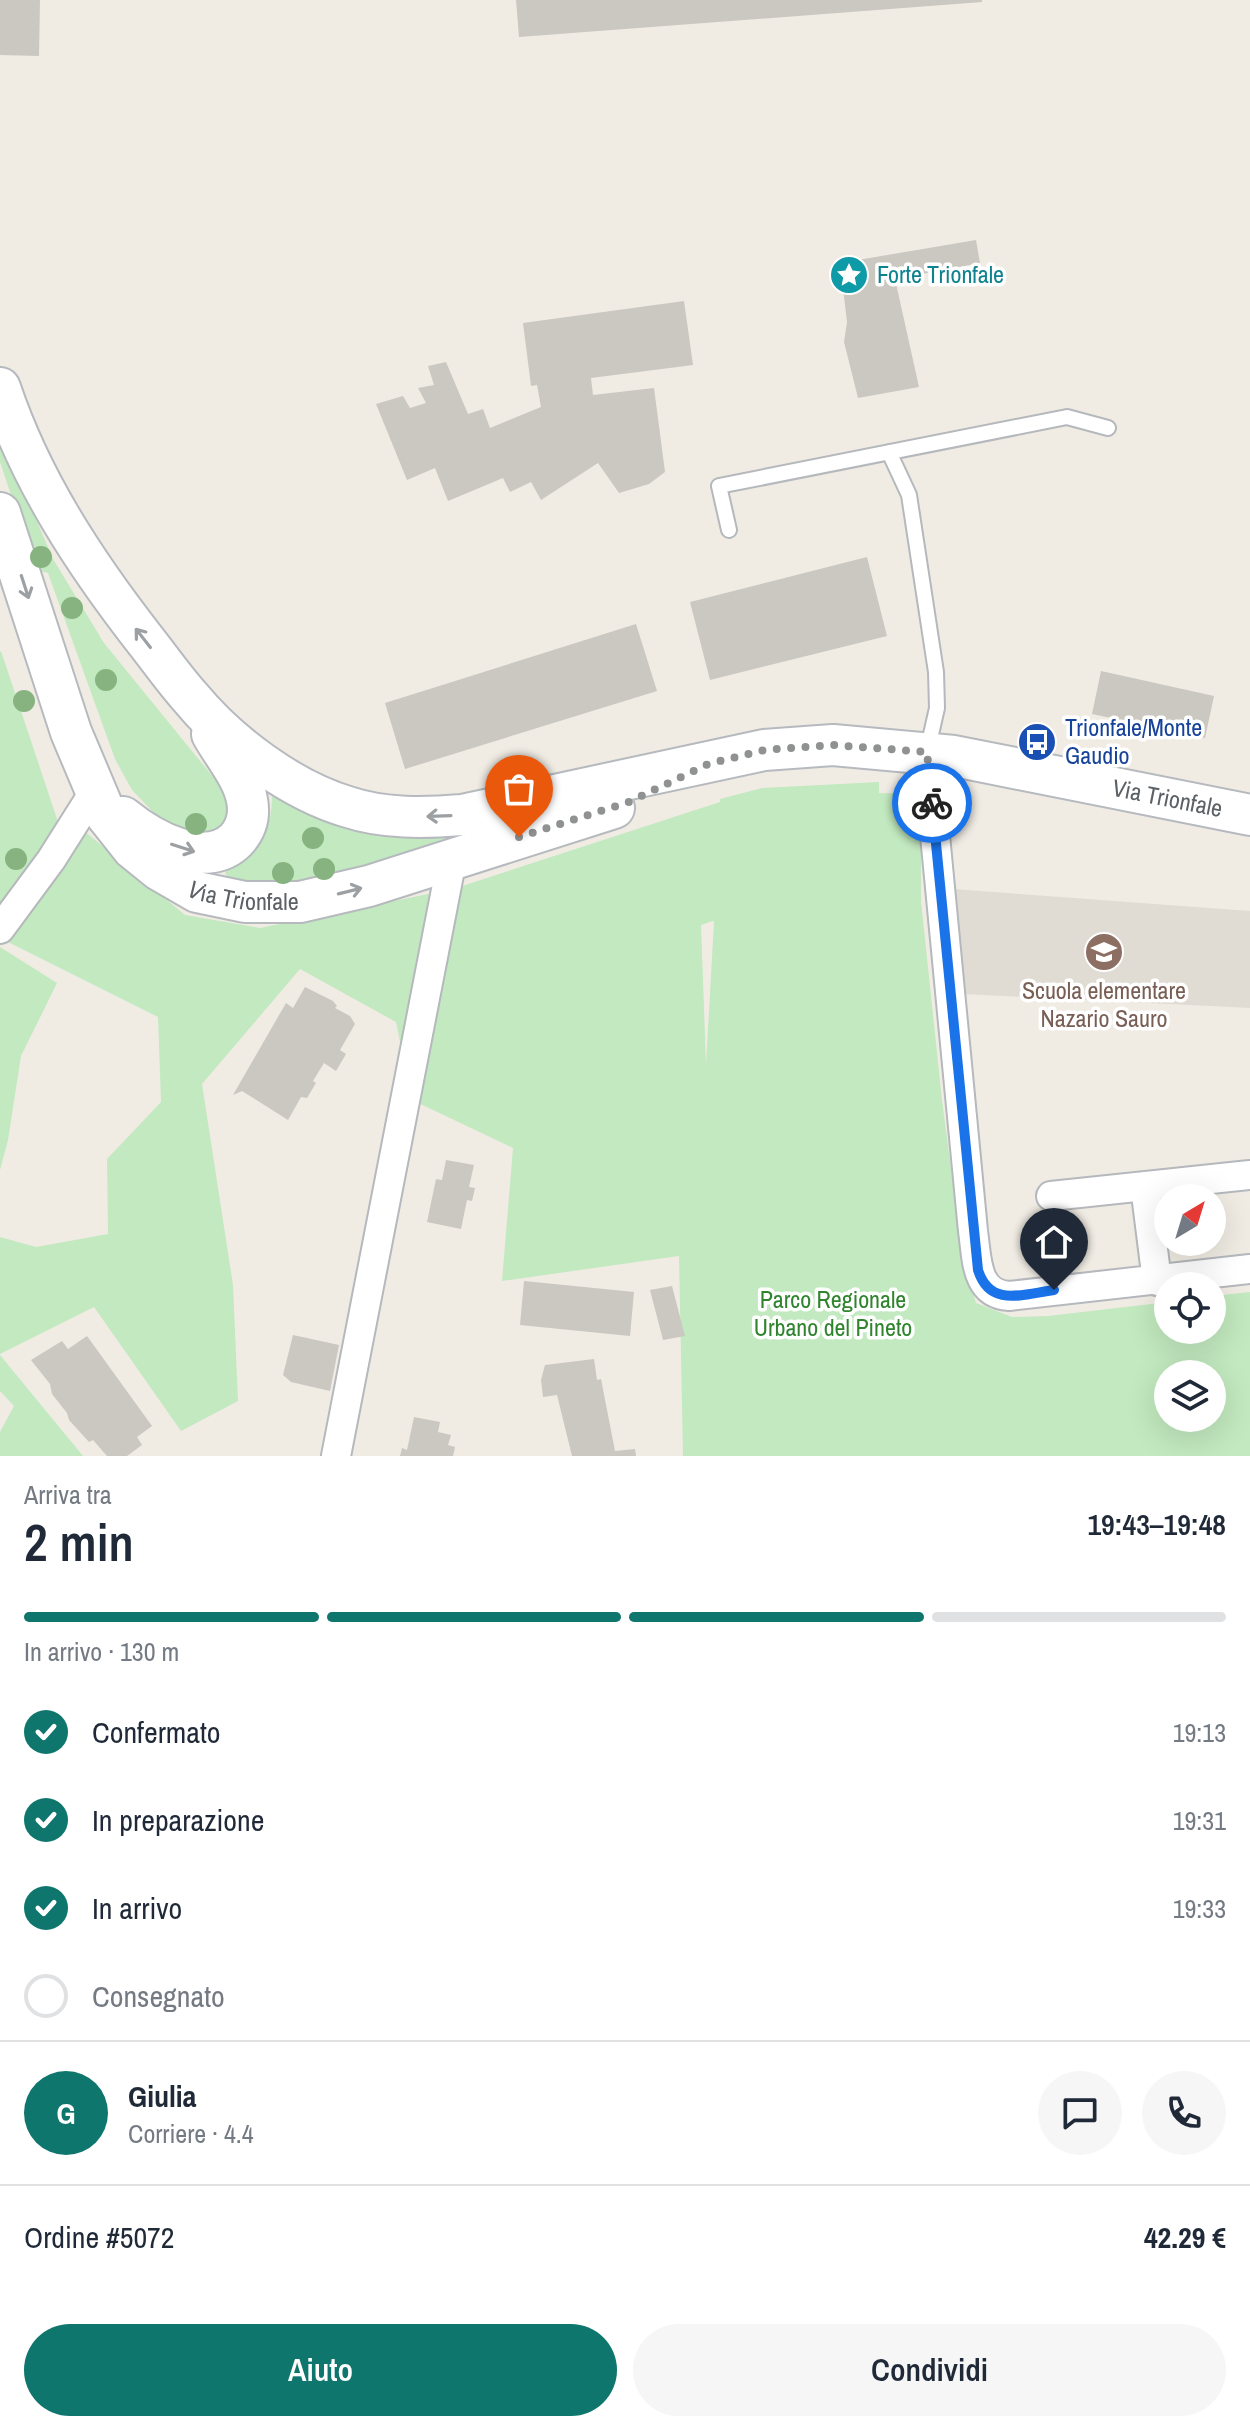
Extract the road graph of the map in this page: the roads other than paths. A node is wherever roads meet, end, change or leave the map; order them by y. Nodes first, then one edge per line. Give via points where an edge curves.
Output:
1 (0, 388) edge
2 (1108, 428) dead end
3 (889, 452) junction
4 (0, 513) edge
5 (729, 530) dead end
6 (191, 699) junction
7 (927, 752) junction
8 (708, 764) junction
9 (94, 792) junction
10 (1250, 815) edge
11 (452, 859) junction
12 (0, 929) edge
13 (1250, 1175) edge
14 (1145, 1186) junction
15 (1051, 1196) dead end
16 (1250, 1269) edge
17 (1156, 1272) edge
18 (1226, 1272) edge
19 (1154, 1281) edge
20 (336, 1456) edge

6 -> 1 main road, Via Trionfale via 64,526
2 - 3 lane via 1067,417
3 - 5 lane via 719,486
3 - 7 lane via 909,495 936,672 937,708
4 -> 9 main road, Via Trionfale
8 -> 6 main road, Via Trionfale via 480,813 381,814 348,808 288,779 239,744
9 -> 6 main road via 135,827 179,847 203,853 232,844 246,824 248,801
7 - 8 main road, Via Trionfale via 810,745
7 - 10 main road, Via Trionfale
7 - 19 street via 981,1279 994,1294 1009,1296
8 - 11 main road, Via Trionfale via 629,802
9 -> 11 main road, Via Trionfale via 133,849 180,884 223,899 300,902
9 - 12 street
11 - 20 street
13 - 14 street
14 - 15 street
14 - 17 street
16 - 18 street

